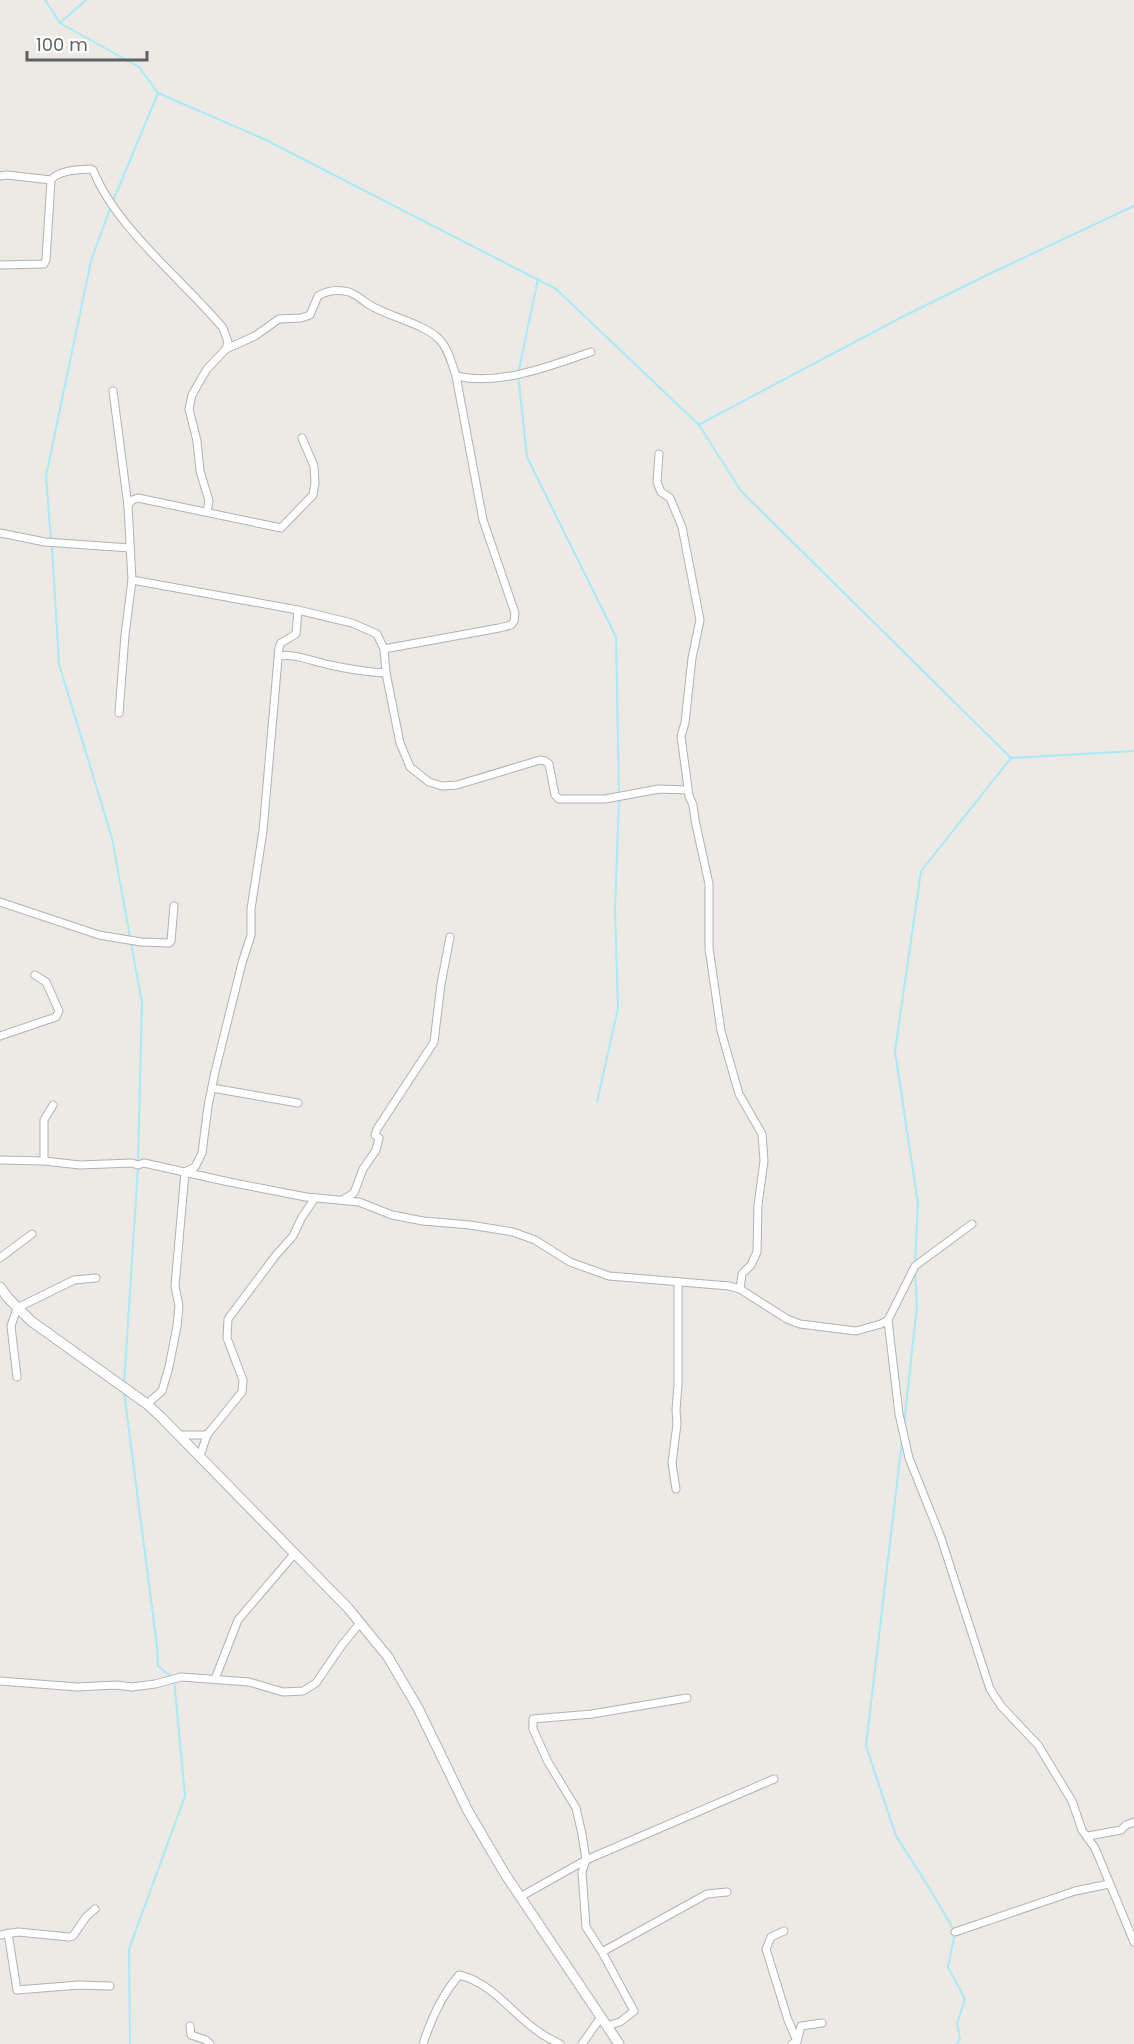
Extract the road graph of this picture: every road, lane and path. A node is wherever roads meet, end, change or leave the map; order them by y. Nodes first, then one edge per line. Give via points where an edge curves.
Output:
1 (0, 176) edge
2 (51, 180) junction
3 (0, 265) edge
4 (226, 350) junction
5 (591, 352) dead end
6 (456, 376) junction
7 (113, 391) dead end
8 (302, 438) dead end
9 (659, 454) dead end
10 (128, 506) junction
11 (207, 512) junction
12 (0, 532) edge
13 (130, 548) junction
14 (132, 580) junction
15 (298, 610) junction
16 (384, 649) junction
17 (279, 656) junction
18 (386, 673) junction
19 (119, 713) dead end
20 (688, 790) junction
21 (0, 902) edge
22 (174, 906) dead end
23 (450, 937) dead end
24 (34, 975) dead end
25 (0, 1036) edge
26 (212, 1088) junction
27 (298, 1103) dead end
28 (53, 1105) dead end
29 (0, 1160) edge
30 (44, 1161) junction
31 (185, 1172) junction
32 (315, 1198) junction
33 (344, 1199) junction
34 (972, 1224) dead end
35 (32, 1234) dead end
36 (0, 1258) edge
37 (96, 1278) dead end
38 (678, 1282) junction
39 (0, 1287) edge
40 (740, 1289) junction
41 (17, 1308) junction
42 (888, 1320) junction
43 (17, 1377) dead end
44 (147, 1404) junction
45 (179, 1435) junction
46 (207, 1435) junction
47 (200, 1456) junction
48 (676, 1489) dead end
49 (295, 1553) junction
50 (360, 1623) junction
51 (215, 1679) junction
52 (0, 1681) edge
53 (687, 1698) dead end
54 (774, 1779) dead end
55 (1134, 1822) edge
56 (1088, 1836) junction
57 (585, 1860) junction
58 (1110, 1884) junction
59 (727, 1892) dead end
60 (520, 1897) junction
61 (95, 1909) dead end
62 (784, 1931) dead end
63 (955, 1932) dead end
64 (8, 1933) junction
65 (0, 1935) edge
66 (1134, 1942) edge
67 (602, 1952) junction
68 (110, 1986) dead end
69 (600, 2016) junction
70 (822, 2024) dead end
71 (190, 2026) dead end
72 (607, 2026) junction
73 (794, 2042) edge
74 (210, 2044) edge
75 (423, 2044) edge
76 (560, 2044) edge
77 (582, 2044) edge
78 (619, 2044) edge

1 - 2 street
2 - 3 street via 44,264
2 - 4 street via 62,173 93,170 132,230 223,328 228,342
4 - 6 street via 279,319 310,315 318,296 338,290 352,292 369,305 430,332 440,340
4 - 11 street via 207,369 189,409 209,501
5 - 6 street via 518,374 483,379
6 - 16 street via 483,520 513,604 514,621 488,631
7 - 10 street
8 - 11 street via 314,466 313,495 286,525 281,528
9 - 20 street via 657,482 661,492 670,498 682,527 700,620 681,736
10 - 11 street via 138,498
10 - 13 street
12 - 13 street via 52,543
13 - 14 street
14 - 15 street
14 - 19 street
15 - 16 street via 365,628 377,634
15 - 17 street via 296,634 281,643
16 - 18 street
17 - 18 street
17 - 26 street via 251,935
18 - 20 street via 404,755 410,766 429,782 458,786 540,760 549,764 559,799 605,799 658,789
20 - 40 street via 709,884 709,948 721,1030 739,1094 762,1134 764,1161 757,1252 742,1274
21 - 22 street via 99,935 169,943
23 - 33 street via 435,1042 377,1129 376,1150 354,1192
24 - 25 street via 46,982 58,1014
26 - 27 street
26 - 31 street via 202,1153 195,1167
28 - 30 street via 44,1120
29 - 30 street
30 - 31 street via 80,1165 144,1163
31 - 32 street
31 - 44 street via 175,1286 177,1326 162,1391
32 - 33 street
32 - 46 street via 293,1236 228,1319 227,1338 243,1380 242,1392
33 - 38 street via 406,1218 513,1232 535,1240 570,1262 609,1276
34 - 42 street via 915,1266
35 - 36 street
37 - 41 street via 74,1280
38 - 40 street
38 - 48 street via 677,1424 672,1463
39 - 41 main road
40 - 42 street via 800,1324 856,1331
41 - 43 street via 11,1326
41 - 44 main road
42 - 56 street via 899,1414 909,1458 941,1538 990,1689 1038,1745
44 - 45 main road
45 - 46 street
45 - 47 main road
46 - 47 street
47 - 49 main road
49 - 50 main road
49 - 51 street via 238,1620
50 - 51 street via 316,1683 303,1691 283,1692 249,1682
50 - 60 main road via 388,1657 418,1708 468,1812
51 - 52 street via 181,1677 138,1686 77,1688
53 - 57 street via 592,1714 532,1719 548,1762 576,1808
54 - 57 street
55 - 56 street via 1121,1830
56 - 58 street
57 - 60 street
57 - 67 street via 582,1872 586,1927
58 - 63 street via 1075,1891
58 - 66 street
59 - 67 street via 707,1893
60 - 69 main road
61 - 64 street via 73,1936
62 - 73 street via 771,1937 766,1949
64 - 65 street
64 - 68 street via 16,1990
67 - 72 street via 634,2011
69 - 72 main road
69 - 77 street
70 - 73 street via 801,2026
71 - 74 street via 191,2035
72 - 78 main road
75 - 76 street via 437,2009 459,1975 473,1978 538,2032

